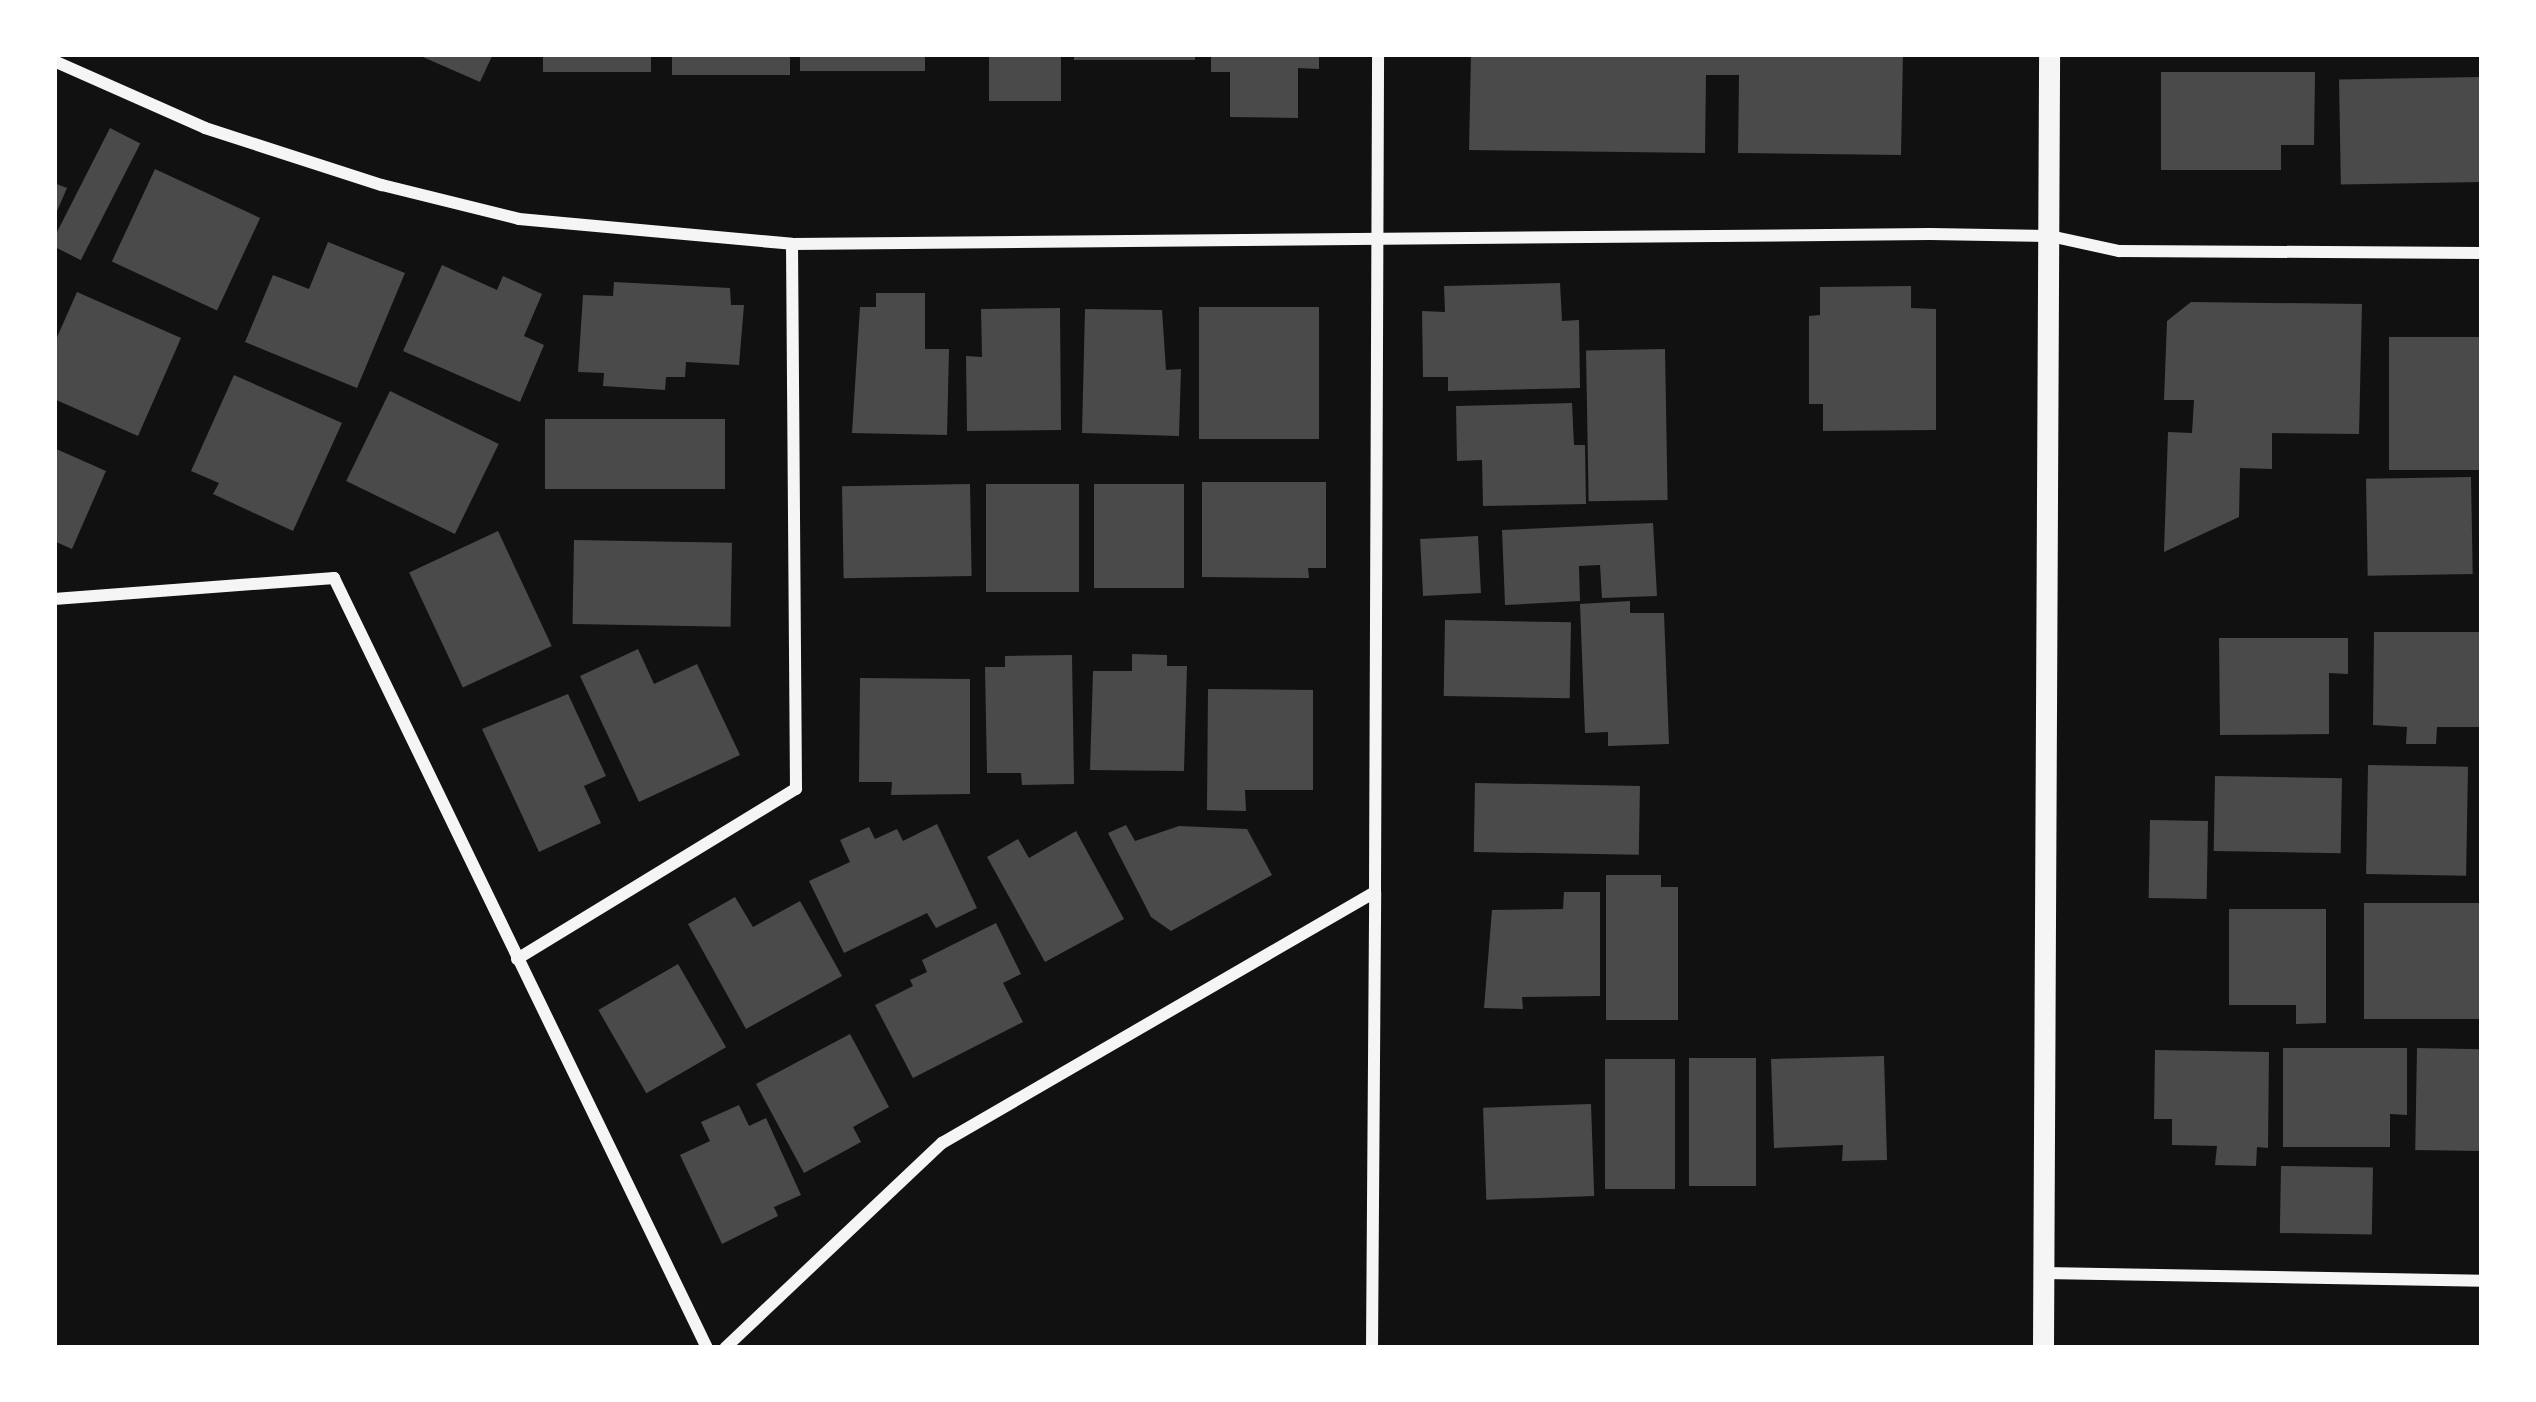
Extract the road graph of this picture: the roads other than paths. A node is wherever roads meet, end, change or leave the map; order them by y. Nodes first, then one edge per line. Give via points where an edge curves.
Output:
1 (1378, 54) edge
2 (2049, 54) edge
3 (54, 61) edge
4 (2050, 236) junction
5 (1376, 241) junction
6 (791, 244) junction
7 (2482, 253) edge
8 (54, 599) edge
9 (1375, 892) junction
10 (517, 958) junction
11 (2044, 1273) junction
12 (2482, 1281) edge
13 (707, 1348) edge
14 (725, 1348) edge
15 (1372, 1348) edge
16 (2043, 1348) edge

1 - 5 street
2 - 4 street
3 - 6 street via 205,128 473,208
4 - 5 street
4 - 7 street via 2120,251
4 - 11 street
5 - 6 street
5 - 9 street
6 - 10 street via 796,790
8 - 10 street via 334,578
9 - 14 street via 942,1143
9 - 15 street
10 - 13 street
11 - 12 street
11 - 16 street

